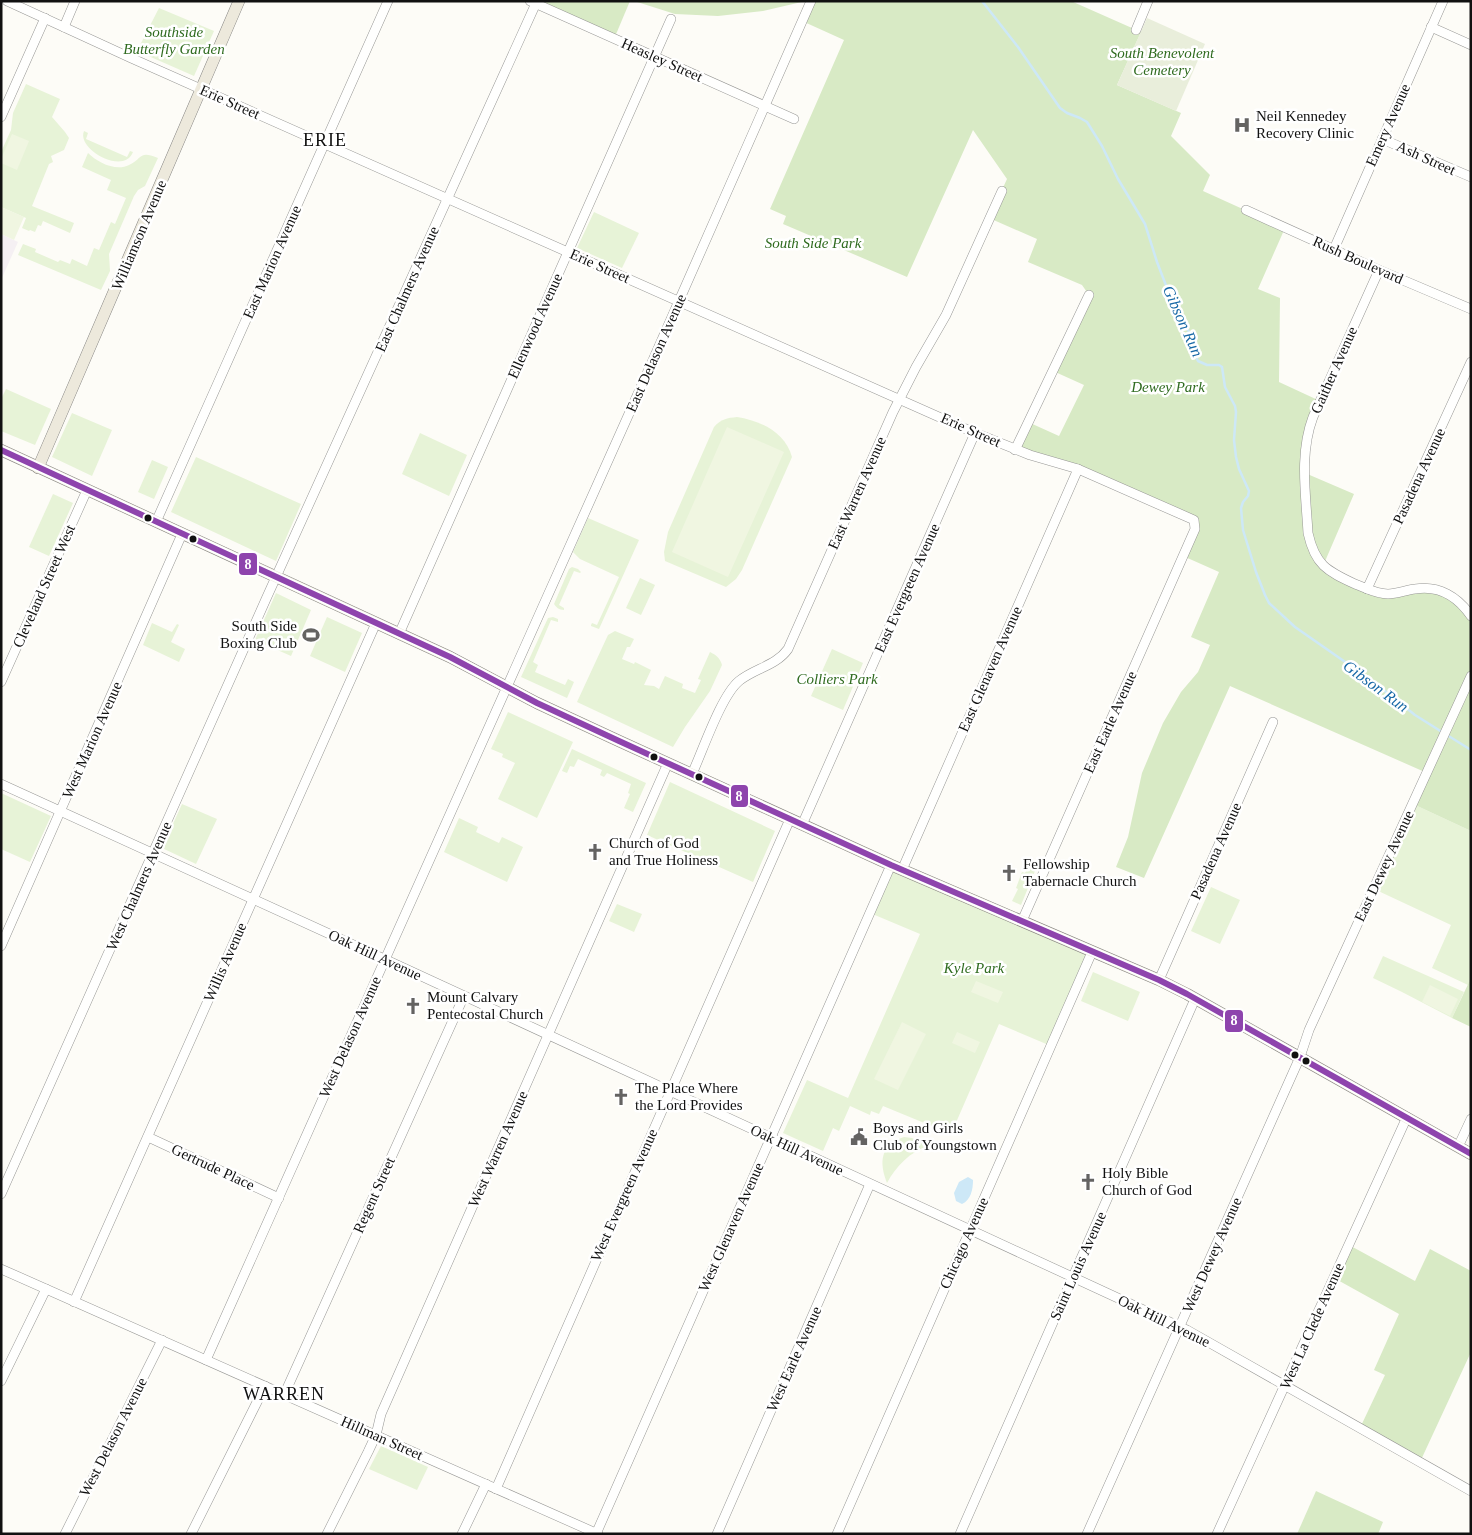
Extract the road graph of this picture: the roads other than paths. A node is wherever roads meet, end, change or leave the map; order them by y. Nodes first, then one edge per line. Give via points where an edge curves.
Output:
1 (7, 1) edge
2 (75, 1) edge
3 (239, 1) edge
4 (388, 1) edge
5 (811, 1) edge
6 (1148, 1) edge
7 (1442, 1) edge
8 (534, 2) edge
9 (45, 18) junction
10 (671, 19) dead end
11 (64, 27) junction
12 (1431, 27) junction
13 (1136, 30) dead end
14 (1471, 46) edge
15 (654, 57) junction
16 (201, 90) junction
17 (765, 106) junction
18 (1, 116) edge
19 (794, 119) dead end
20 (1382, 139) junction
21 (324, 144) junction
22 (1471, 177) edge
23 (1002, 191) dead end
24 (448, 199) junction
25 (1246, 210) dead end
26 (1334, 249) junction
27 (568, 252) junction
28 (1379, 270) junction
29 (1089, 295) dead end
30 (679, 301) junction
31 (1471, 309) edge
32 (1471, 362) edge
33 (899, 399) junction
34 (975, 433) junction
35 (1, 450) edge
36 (1015, 450) junction
37 (38, 468) junction
38 (1078, 468) junction
39 (87, 490) junction
40 (156, 522) junction
41 (1195, 523) joint
42 (182, 534) junction
43 (277, 578) junction
44 (1367, 589) junction
45 (1471, 616) edge
46 (376, 623) junction
47 (399, 634) junction
48 (1470, 679) edge
49 (1, 682) edge
50 (507, 687) junction
51 (1274, 722) dead end
52 (668, 763) junction
53 (692, 774) junction
54 (1, 784) edge
55 (61, 811) junction
56 (790, 819) junction
57 (802, 824) junction
58 (153, 853) junction
59 (891, 865) junction
60 (902, 870) junction
61 (254, 898) junction
62 (1022, 921) junction
63 (1, 946) edge
64 (1092, 952) junction
65 (385, 959) junction
66 (1160, 980) junction
67 (464, 996) junction
68 (1195, 998) junction
69 (548, 1035) junction
70 (1300, 1057) junction
71 (670, 1091) junction
72 (1407, 1117) junction
73 (1471, 1120) edge
74 (148, 1137) junction
75 (771, 1138) junction
76 (1458, 1147) junction
77 (1471, 1154) edge
78 (870, 1184) junction
79 (1, 1194) edge
80 (279, 1198) junction
81 (970, 1230) junction
82 (1, 1269) edge
83 (1073, 1278) junction
84 (46, 1289) junction
85 (74, 1302) junction
86 (1179, 1327) junction
87 (162, 1340) junction
88 (206, 1360) junction
89 (1, 1381) edge
90 (265, 1386) junction
91 (1285, 1386) junction
92 (284, 1395) junction
93 (376, 1435) junction
94 (486, 1484) junction
95 (496, 1488) junction
96 (1471, 1491) edge
97 (65, 1534) edge
98 (191, 1534) edge
99 (327, 1534) edge
100 (462, 1534) edge
101 (596, 1534) edge
102 (718, 1534) edge
103 (837, 1534) edge
104 (960, 1534) edge
105 (1087, 1534) edge
106 (1217, 1534) edge

1 - 9 street, Erie Street
2 - 11 street
3 - 16 main road, Williamson Avenue
4 - 21 street, East Marion Avenue
5 - 17 street, East Delason Avenue
6 - 13 street
7 - 12 street, Emery Avenue
8 - 15 street, Heasley Street
8 - 24 street, East Chalmers Avenue
9 - 11 street, Erie Street
9 - 18 street
10 - 15 street, Ellenwood Avenue
11 - 16 street, Erie Street
12 - 14 street
12 - 20 street, Emery Avenue
15 - 17 street, Heasley Street
15 - 27 street, Ellenwood Avenue
16 - 21 street, Erie Street
16 - 37 main road, Williamson Avenue
17 - 19 street, Heasley Street
17 - 30 street, East Delason Avenue
20 - 22 street, Ash Street
20 - 26 street, Emery Avenue
21 - 24 street, Erie Street
21 - 40 street, East Marion Avenue
23 - 33 street, East Warren Avenue via 946,315
24 - 27 street, Erie Street
24 - 43 street, East Chalmers Avenue
25 - 26 street, Rush Boulevard
26 - 28 street, Rush Boulevard
27 - 30 street, Erie Street
27 - 47 street, Ellenwood Avenue
28 - 31 street, Rush Boulevard
28 - 44 street, Gaither Avenue via 1310,425 1305,448 1308,533 1314,554 1328,570
29 - 36 street
30 - 33 street, Erie Street
30 - 50 street, East Delason Avenue
32 - 44 street, Pasadena Avenue
33 - 34 street, Erie Street
33 - 53 street, East Warren Avenue via 788,649 779,660 743,678 728,692
34 - 36 street, Erie Street
34 - 57 street, East Evergreen Avenue
35 - 37 main road
36 - 38 street, Erie Street
37 - 39 main road
38 - 41 street, Erie Street via 1189,517
38 - 60 street, East Glenaven Avenue
39 - 40 main road
39 - 49 street, Cleveland Street West
40 - 42 main road
41 - 62 street, East Earle Avenue
42 - 43 main road
42 - 55 street, West Marion Avenue
43 - 46 main road
43 - 58 street, West Chalmers Avenue
44 - 45 street via 1388,594 1424,588 1442,591 1457,600
46 - 47 main road
46 - 61 street, Willis Avenue
47 - 50 main road via 450,656
48 - 70 street, East Dewey Avenue
50 - 52 main road
50 - 65 street, West Delason Avenue
51 - 66 street, Pasadena Avenue
52 - 53 main road
52 - 69 street, West Warren Avenue
53 - 56 main road
54 - 55 street, Oak Hill Avenue
55 - 58 street, Oak Hill Avenue
55 - 63 street, West Marion Avenue
56 - 57 main road
56 - 71 street, West Evergreen Avenue
57 - 59 main road
58 - 61 street, Oak Hill Avenue
58 - 79 street, West Chalmers Avenue
59 - 60 main road
59 - 75 street, West Glenaven Avenue
60 - 62 main road
61 - 65 street, Oak Hill Avenue
61 - 74 street, Willis Avenue
62 - 64 main road
64 - 66 main road
64 - 81 street, Chicago Avenue
65 - 67 street, Oak Hill Avenue
65 - 80 street, West Delason Avenue
66 - 68 main road
67 - 69 street, Oak Hill Avenue
67 - 92 street, Regent Street
68 - 70 main road
68 - 83 street, Saint Louis Avenue
69 - 71 street, Oak Hill Avenue
69 - 93 street, West Warren Avenue via 381,1414
70 - 72 main road
70 - 86 street, West Dewey Avenue
71 - 75 street, Oak Hill Avenue
71 - 95 street, West Evergreen Avenue
72 - 76 main road
72 - 91 street, West La Clede Avenue
73 - 76 street
74 - 80 street, Gertrude Place
74 - 85 street, Willis Avenue
75 - 78 street, Oak Hill Avenue
75 - 101 street, West Glenaven Avenue
76 - 77 main road
78 - 81 street, Oak Hill Avenue
78 - 102 street, West Earle Avenue
80 - 88 street, West Delason Avenue
81 - 83 street, Oak Hill Avenue
81 - 103 street, Chicago Avenue
82 - 84 street, Hillman Street
83 - 86 street, Oak Hill Avenue
83 - 104 street, Saint Louis Avenue
84 - 85 street, Hillman Street
84 - 89 street
85 - 87 street, Hillman Street
86 - 91 street, Oak Hill Avenue
86 - 105 street, West Dewey Avenue
87 - 88 street, Hillman Street
87 - 97 street, West Delason Avenue
88 - 90 street, Hillman Street
90 - 92 street, Hillman Street
90 - 98 street
91 - 96 street, Oak Hill Avenue
91 - 106 street, West La Clede Avenue
92 - 93 street, Hillman Street
93 - 94 street, Hillman Street
93 - 99 street, West Warren Avenue
94 - 95 street, Hillman Street
94 - 100 street
95 - 101 street, Hillman Street

